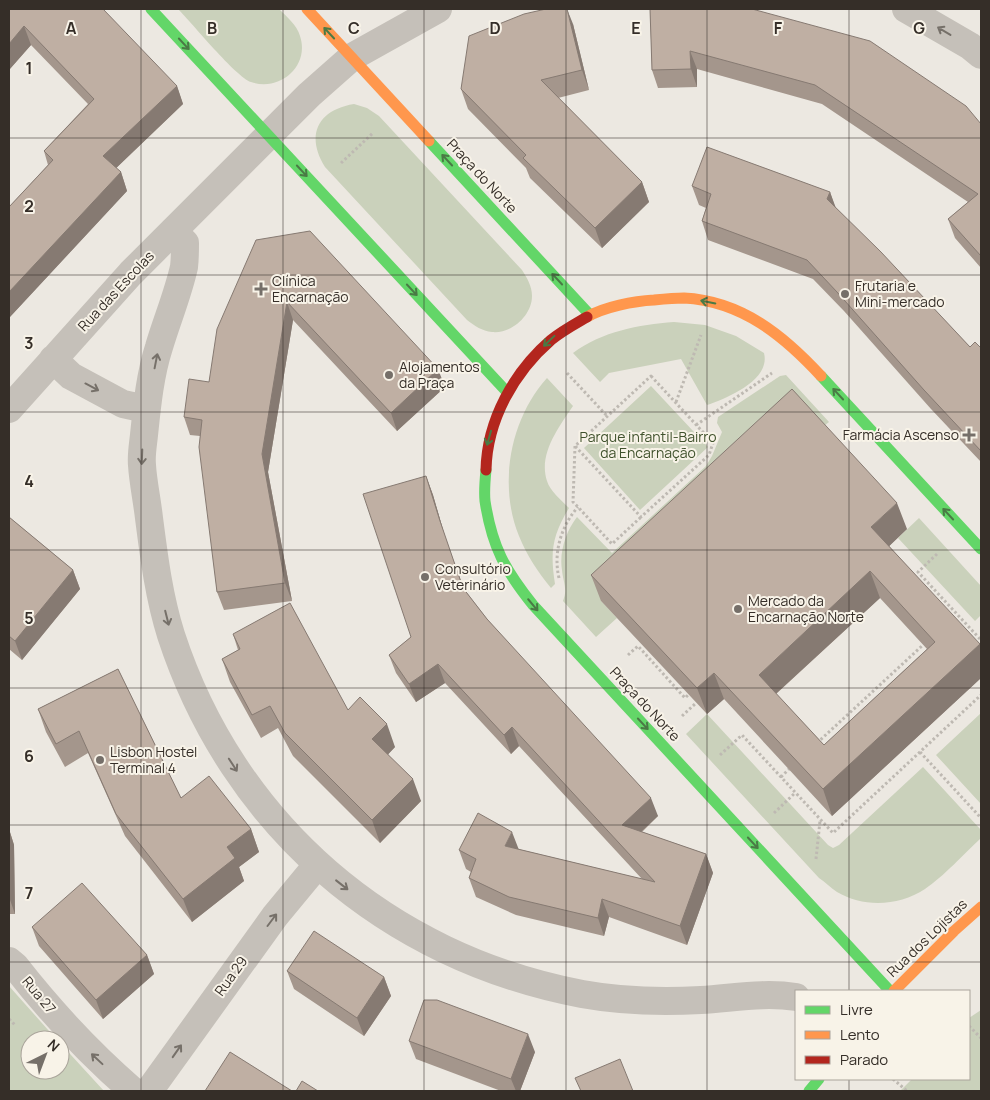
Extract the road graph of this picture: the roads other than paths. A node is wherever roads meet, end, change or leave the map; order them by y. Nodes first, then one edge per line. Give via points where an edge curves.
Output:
1 (151, 9) edge
2 (307, 9) edge
3 (438, 9) edge
4 (906, 9) edge
5 (981, 55) edge
6 (352, 58) junction
7 (268, 135) junction
8 (173, 230) junction
9 (590, 314) junction
10 (52, 359) junction
11 (507, 392) junction
12 (9, 409) edge
13 (146, 409) junction
14 (981, 549) edge
15 (318, 864) junction
16 (981, 907) edge
17 (9, 961) edge
18 (889, 990) edge
19 (895, 990) edge
20 (795, 997) edge
21 (818, 1080) edge
22 (133, 1091) edge
23 (149, 1091) edge
24 (809, 1091) edge

1 -> 7 street
6 -> 2 street, Praça do Norte
3 - 6 street, Rua das Escolas
5 -> 4 street
6 - 7 street, Rua das Escolas
9 -> 6 street, Praça do Norte
7 - 8 street, Rua das Escolas
7 -> 11 street
8 - 10 street, Rua das Escolas
13 -> 8 street via 157,352 184,266 186,243
9 -> 11 street, Praça do Norte via 556,335 537,352
14 -> 9 street, Praça do Norte via 803,356 778,334 748,316 717,304 684,298 640,299
10 - 12 street, Rua das Escolas
10 -> 13 street via 71,376 123,404
11 -> 18 street, Praça do Norte via 487,447 484,482 487,515 496,548 512,578 532,605
13 -> 15 street via 142,463 157,579 171,634 217,740 248,788
15 -> 20 street via 372,908 421,938 474,963 528,981 584,994 642,1000 699,1000 776,994
23 -> 15 street, Rua 29 via 263,932
16 - 19 street, Rua dos Lojistas
22 -> 17 street, Rua 27 via 86,1048
21 - 24 street

